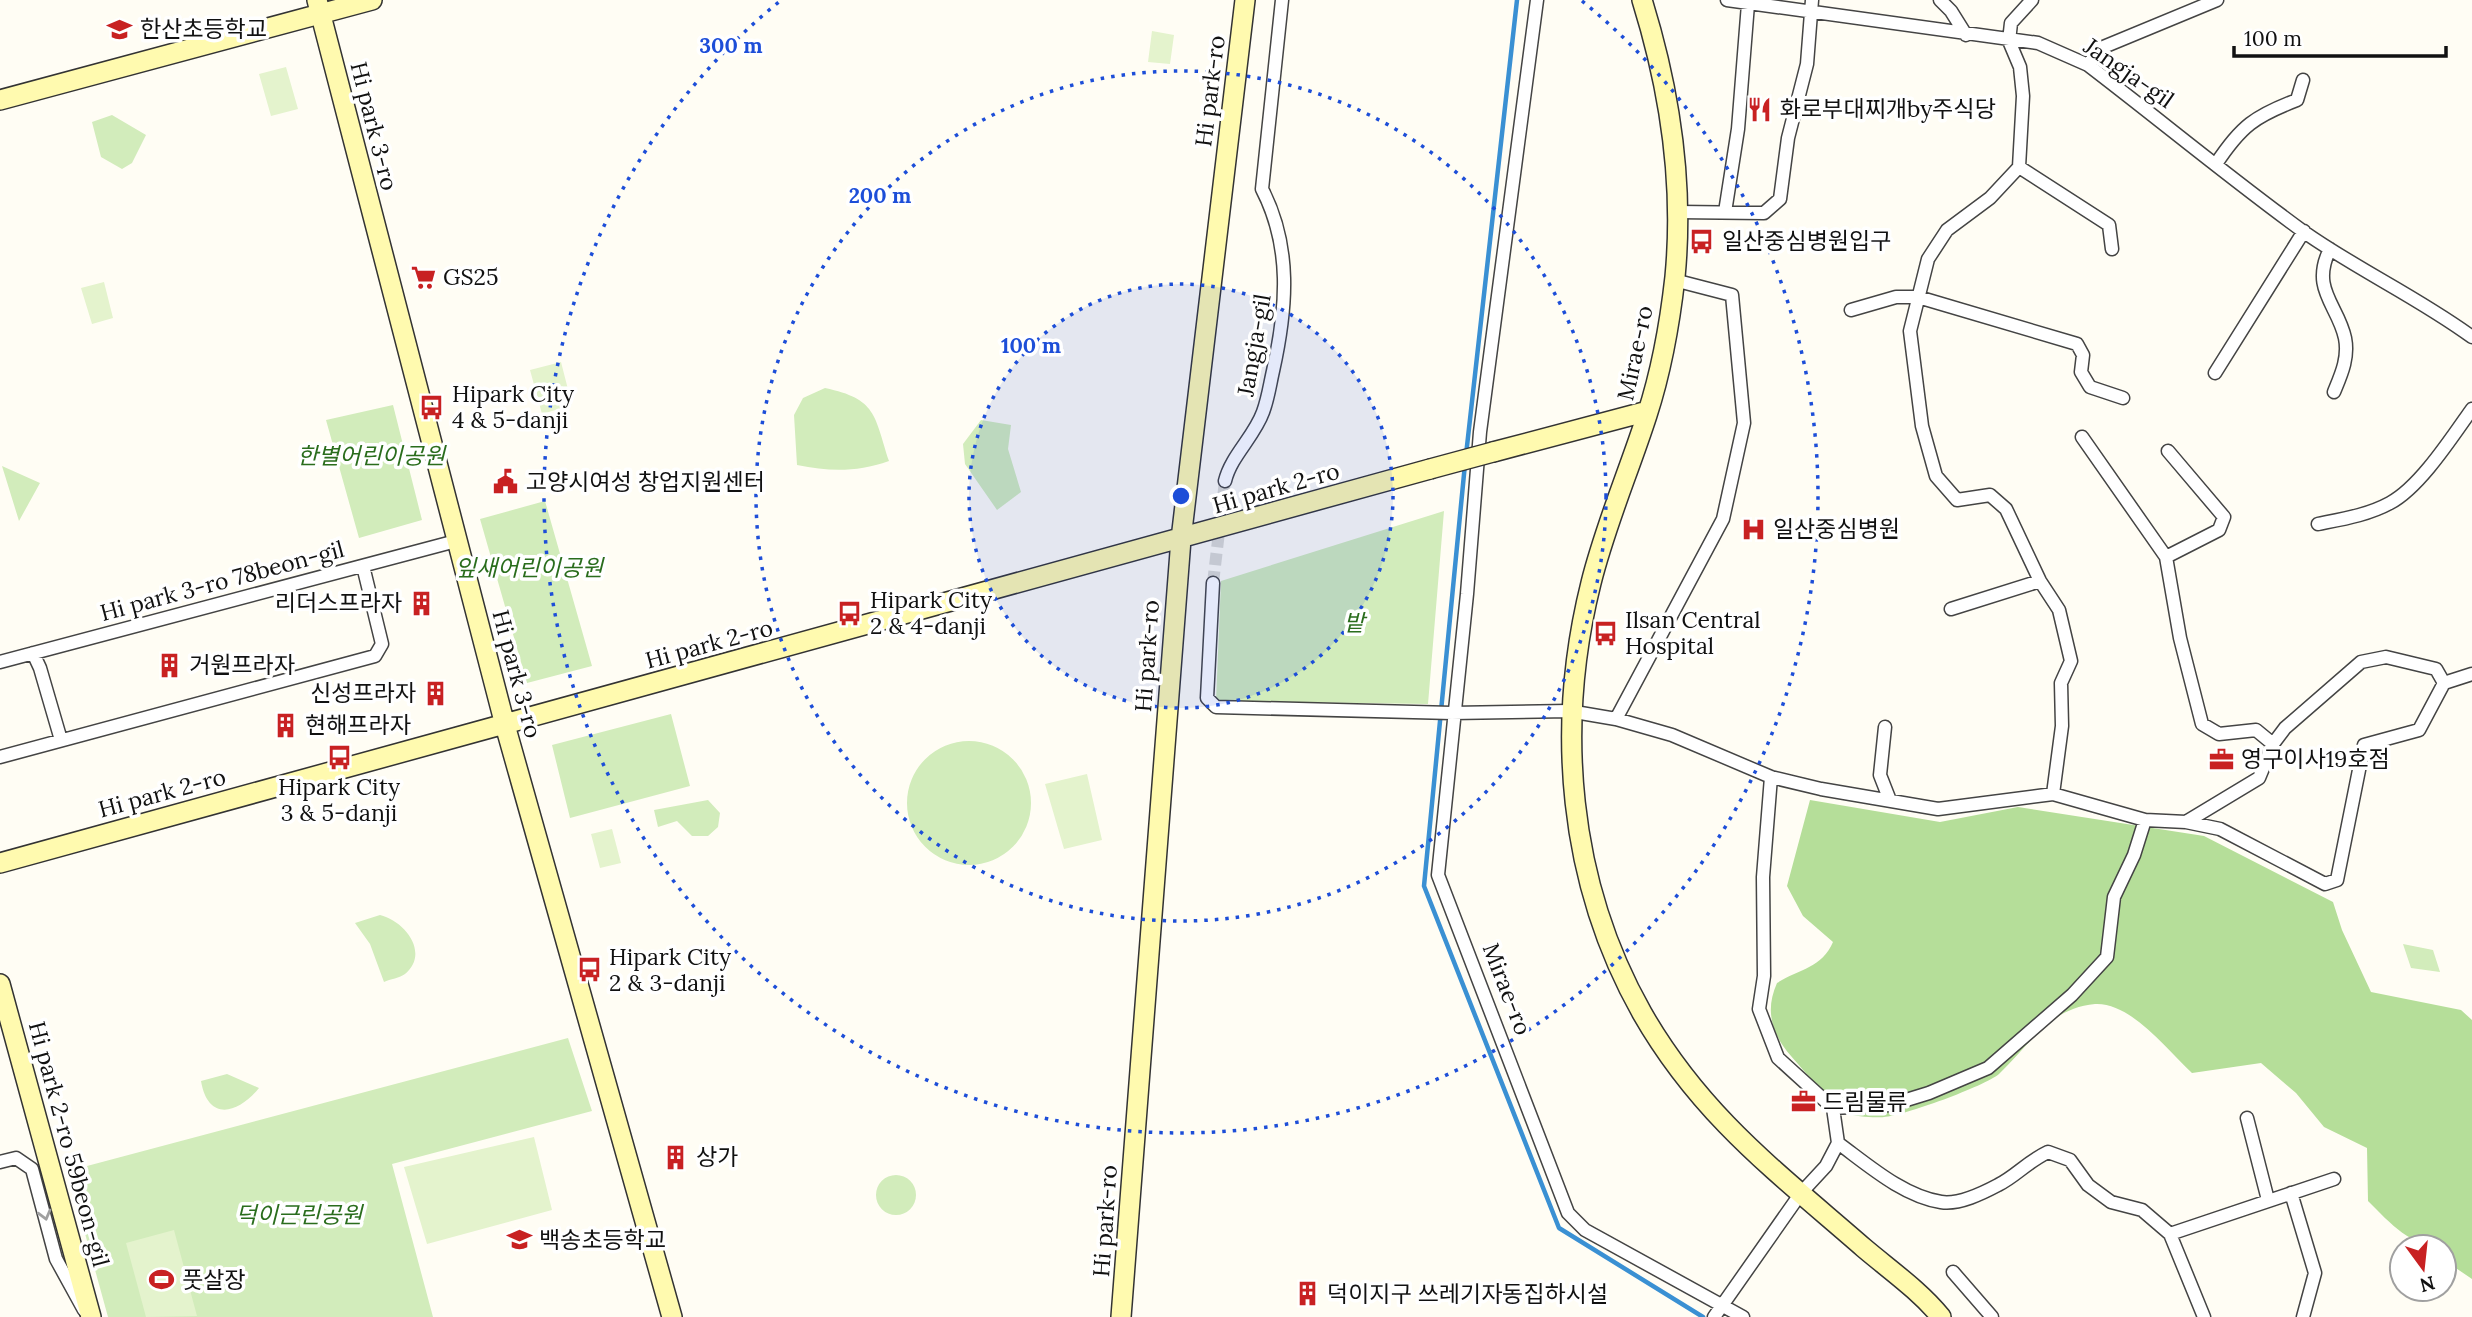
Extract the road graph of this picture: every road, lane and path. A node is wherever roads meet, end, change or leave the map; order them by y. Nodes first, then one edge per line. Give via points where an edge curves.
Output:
1 (372, 0) edge
2 (1245, 0) edge
3 (1282, 0) edge
4 (1537, 0) edge
5 (1642, 0) edge
6 (1727, 0) edge
7 (1940, 0) edge
8 (2032, 0) edge
9 (2217, 0) edge
10 (1748, 4) junction
11 (319, 7) edge
12 (1812, 7) edge
13 (1966, 35) junction
14 (2009, 41) junction
15 (2088, 65) junction
16 (2303, 80) dead end
17 (0, 100) edge
18 (2216, 164) junction
19 (2019, 167) junction
20 (1678, 212) junction
21 (1725, 212) junction
22 (2304, 231) junction
23 (2112, 249) dead end
24 (2330, 249) junction
25 (1675, 280) junction
26 (1917, 297) junction
27 (1851, 310) dead end
28 (2472, 337) edge
29 (2215, 373) dead end
30 (2334, 392) dead end
31 (2123, 398) dead end
32 (2472, 409) edge
33 (1648, 411) junction
34 (2082, 437) dead end
35 (2168, 451) dead end
36 (1224, 481) tunnel mouth
37 (2318, 524) dead end
38 (1181, 539) junction
39 (456, 541) junction
40 (2166, 557) junction
41 (363, 566) junction
42 (2040, 581) junction
43 (1213, 583) tunnel mouth
44 (1951, 609) dead end
45 (33, 653) junction
46 (0, 662) edge
47 (2472, 674) edge
48 (2444, 683) junction
49 (1569, 710) junction
50 (1450, 713) junction
51 (1616, 719) junction
52 (505, 725) junction
53 (1885, 727) dead end
54 (61, 740) junction
55 (2273, 744) junction
56 (0, 757) edge
57 (1771, 776) junction
58 (2053, 794) junction
59 (1889, 798) junction
60 (2145, 820) junction
61 (2186, 822) junction
62 (0, 863) edge
63 (0, 984) edge
64 (1833, 1108) junction
65 (2247, 1118) dead end
66 (1838, 1143) junction
67 (0, 1162) edge
68 (2334, 1179) dead end
69 (1801, 1193) junction
70 (2291, 1193) junction
71 (2268, 1200) junction
72 (2170, 1234) junction
73 (1953, 1272) dead end
74 (1718, 1312) edge
75 (90, 1317) edge
76 (671, 1317) edge
77 (1121, 1317) edge
78 (1743, 1317) edge
79 (1941, 1317) edge
80 (1992, 1317) edge
81 (2204, 1317) edge
82 (2303, 1317) edge

1 - 11 street
2 - 38 street, Hi park-ro
3 - 36 street, Jangja-gil via 1262,189 1282,245 1283,321 1264,410
4 - 50 street, Mirae-ro via 1480,432 1467,594
5 - 20 street, Mirae-ro via 1667,103 1679,181
6 - 10 street, Jangja-gil
7 - 13 street
8 - 14 street via 2011,23
9 - 15 street via 2101,48
10 - 12 street, Jangja-gil
10 - 21 street via 1738,129
11 - 17 street
11 - 39 street, Hi park 3-ro
12 - 13 street, Jangja-gil
12 - 21 street via 1807,64 1788,138 1780,198 1764,213
13 - 14 street, Jangja-gil
14 - 15 street, Jangja-gil via 2038,43
14 - 19 street via 2020,67 2023,96
15 - 18 street, Jangja-gil
16 - 18 street via 2297,100 2259,115 2236,134
18 - 22 street, Jangja-gil
19 - 23 street via 2109,225
19 - 26 street via 1990,198 1947,230 1928,259
20 - 21 street
20 - 25 street, Mirae-ro
22 - 24 street, Jangja-gil
22 - 29 street
24 - 28 street, Jangja-gil
24 - 30 street via 2322,265 2329,305 2345,338 2345,366
25 - 33 street, Mirae-ro
25 - 51 street via 1732,295 1744,423 1723,519
26 - 27 street via 1896,296
26 - 31 street via 2077,344 2083,355 2081,372 2090,387
26 - 42 street via 1910,331 1912,362 1936,476 1957,500 1990,495 2006,509
32 - 37 street via 2419,478 2393,502
33 - 38 street, Hi park 2-ro, bridge
33 - 49 street, Mirae-ro via 1591,584
34 - 40 street
35 - 40 street via 2224,517 2219,530
38 - 52 street, Hi park 2-ro
38 - 77 street, Hi park-ro
39 - 41 street, Hi park 3-ro 78beon-gil
39 - 52 street, Hi park 3-ro
40 - 55 street via 2179,638 2202,723 2219,734 2256,730
41 - 45 street, Hi park 3-ro 78beon-gil
41 - 54 street via 382,644 375,656
42 - 44 street
42 - 58 street via 2059,610 2071,661 2061,683 2062,726
43 - 50 street via 1208,698 1216,707
45 - 46 street, Hi park 3-ro 78beon-gil
45 - 54 street
47 - 48 street
48 - 55 street via 2436,669 2386,657 2361,662 2285,728
48 - 61 street via 2419,730 2364,745 2337,880 2325,884 2220,829
49 - 50 street
49 - 51 street
49 - 69 street, Mirae-ro via 1580,841 1594,899 1642,1013 1691,1088 1755,1156
50 - 74 street, Mirae-ro via 1438,875 1568,1213 1585,1230
51 - 57 street via 1672,735
52 - 62 street, Hi park 2-ro
52 - 76 street, Hi park 3-ro
53 - 59 street via 1880,775
54 - 56 street
55 - 61 street via 2259,778
57 - 59 street via 1821,789
57 - 64 street via 1759,1009 1778,1058
58 - 59 street via 1938,809
58 - 60 street
60 - 61 street
60 - 64 street via 2114,897 2107,957 2072,995 1988,1068 1890,1105
63 - 75 street, Hi park 2-ro 59beon-gil
64 - 66 street
65 - 71 street
66 - 69 street via 1826,1166
66 - 72 street via 1914,1193 1943,1203 2001,1183 2026,1162 2048,1152 2070,1160 2088,1185 2111,1202 2142,1210
67 -> 75 street via 16,1158 32,1168 56,1259
68 - 70 street
69 - 74 street
69 - 79 street, Mirae-ro
70 - 71 street
70 - 82 street via 2315,1273
71 - 72 street
72 - 81 street
73 - 80 street
74 - 78 street, Mirae-ro

